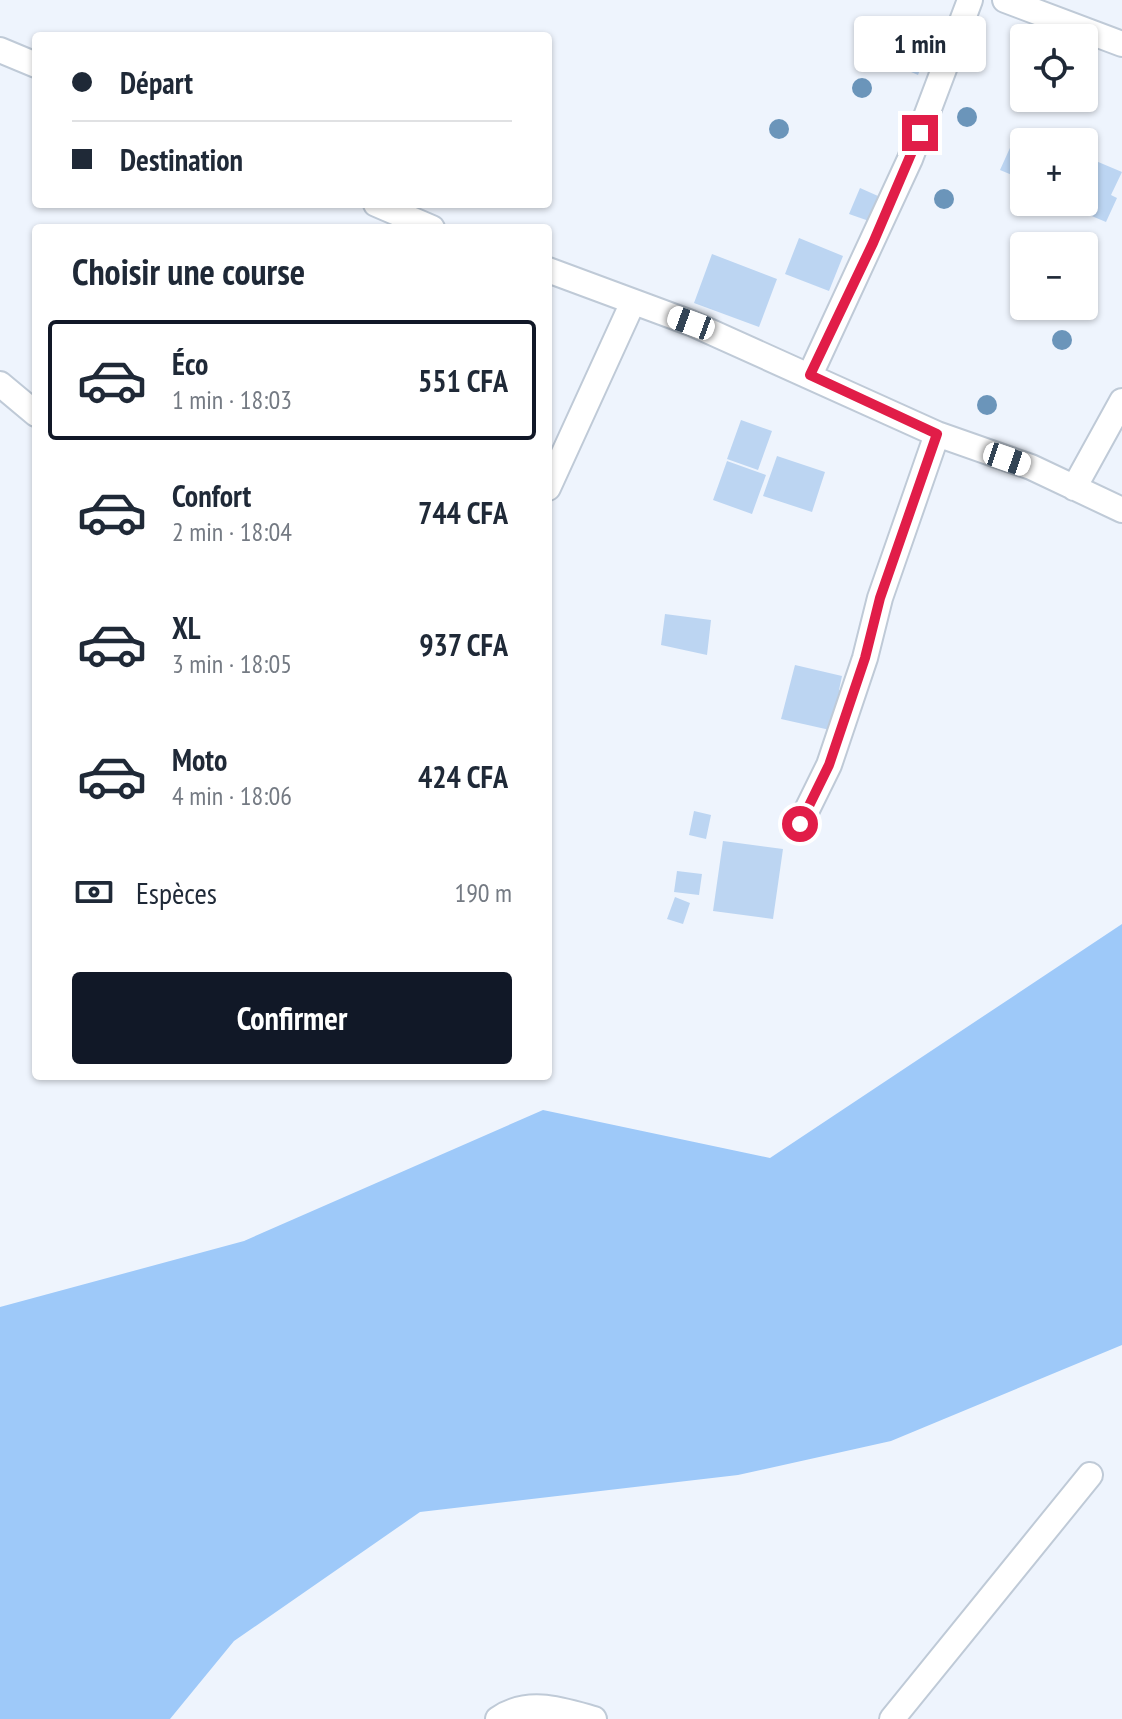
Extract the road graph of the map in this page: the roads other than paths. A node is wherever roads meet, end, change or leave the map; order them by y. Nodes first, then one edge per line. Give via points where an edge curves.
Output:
1 (970, 0) edge
2 (1007, 0) edge
3 (1122, 44) edge
4 (0, 50) edge
5 (32, 63) edge
6 (380, 208) edge
7 (396, 222) edge
8 (552, 272) edge
9 (633, 302) junction
10 (810, 375) junction
11 (0, 384) edge
12 (1122, 401) edge
13 (32, 411) edge
14 (937, 434) junction
15 (552, 479) edge
16 (1074, 488) junction
17 (1122, 510) edge
18 (800, 824) dead end
19 (1090, 1475) dead end
20 (498, 1719) edge
21 (594, 1719) edge
22 (892, 1719) edge

1 - 10 street via 910,159
2 - 3 street
4 - 5 street
6 - 7 street
8 - 9 street
9 - 10 street
9 - 15 street
10 - 14 street
11 - 13 street
12 - 16 street
14 - 16 street
14 - 18 street via 829,765
16 - 17 street
19 - 22 street
20 - 21 street via 511,1710 550,1706

